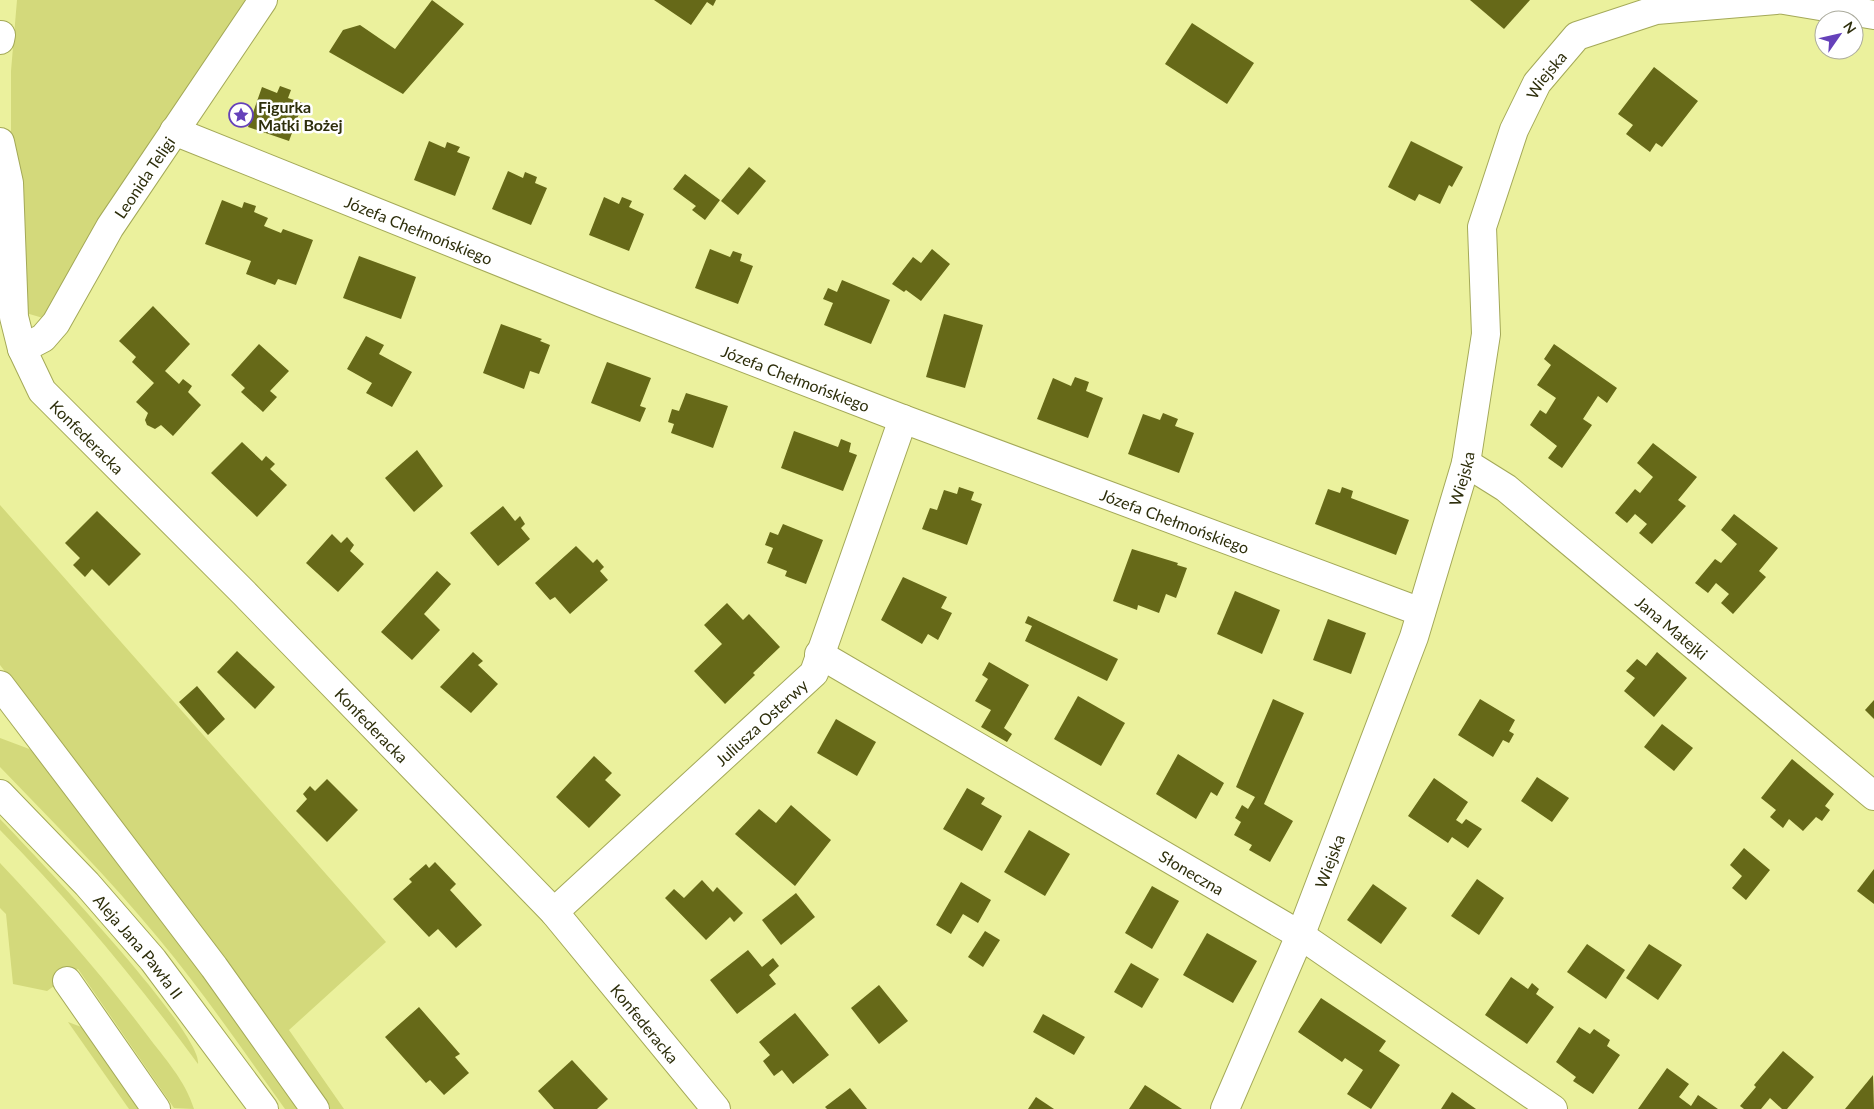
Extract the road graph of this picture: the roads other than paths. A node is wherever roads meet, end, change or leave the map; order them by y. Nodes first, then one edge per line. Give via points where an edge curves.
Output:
1 (263, 0) edge
2 (1776, 0) edge
3 (1784, 0) edge
4 (1874, 15) edge
5 (174, 131) junction
6 (0, 142) edge
7 (22, 349) junction
8 (903, 419) junction
9 (1466, 463) junction
10 (1421, 612) junction
11 (819, 654) junction
12 (0, 686) edge
13 (0, 794) edge
14 (1874, 796) edge
15 (554, 912) junction
16 (1300, 935) junction
17 (67, 981) dead end
18 (230, 1061) junction
19 (156, 1109) edge
20 (239, 1109) edge
21 (264, 1109) edge
22 (315, 1109) edge
23 (716, 1109) edge
24 (1225, 1109) edge
25 (1553, 1109) edge

1 - 5 street, Leonida Teligi
2 - 9 street, Wiejska via 1656,10 1578,36 1537,83 1514,130 1482,227 1486,334
3 - 4 street
5 - 7 street, Leonida Teligi via 110,227 56,323 43,338
5 - 8 street, Józefa Chełmońskiego via 602,303
6 - 7 street, Konfederacka via 9,183 14,317
7 - 15 street, Konfederacka via 42,391
8 - 10 street, Józefa Chełmońskiego
8 - 11 street, Juliusza Osterwy
9 - 10 street, Wiejska
9 - 14 street, Jana Matejki via 1506,488
10 - 16 street, Wiejska
11 - 15 street, Juliusza Osterwy via 814,673
11 - 16 street, Słoneczna
12 - 22 street via 214,967
13 - 18 street, Aleja Jana Pawła II via 87,884 141,946
15 - 23 street, Konfederacka
16 - 24 street, Wiejska
16 - 25 street, Słoneczna
17 - 19 street
18 - 20 street
18 - 21 street, Aleja Jana Pawła II

